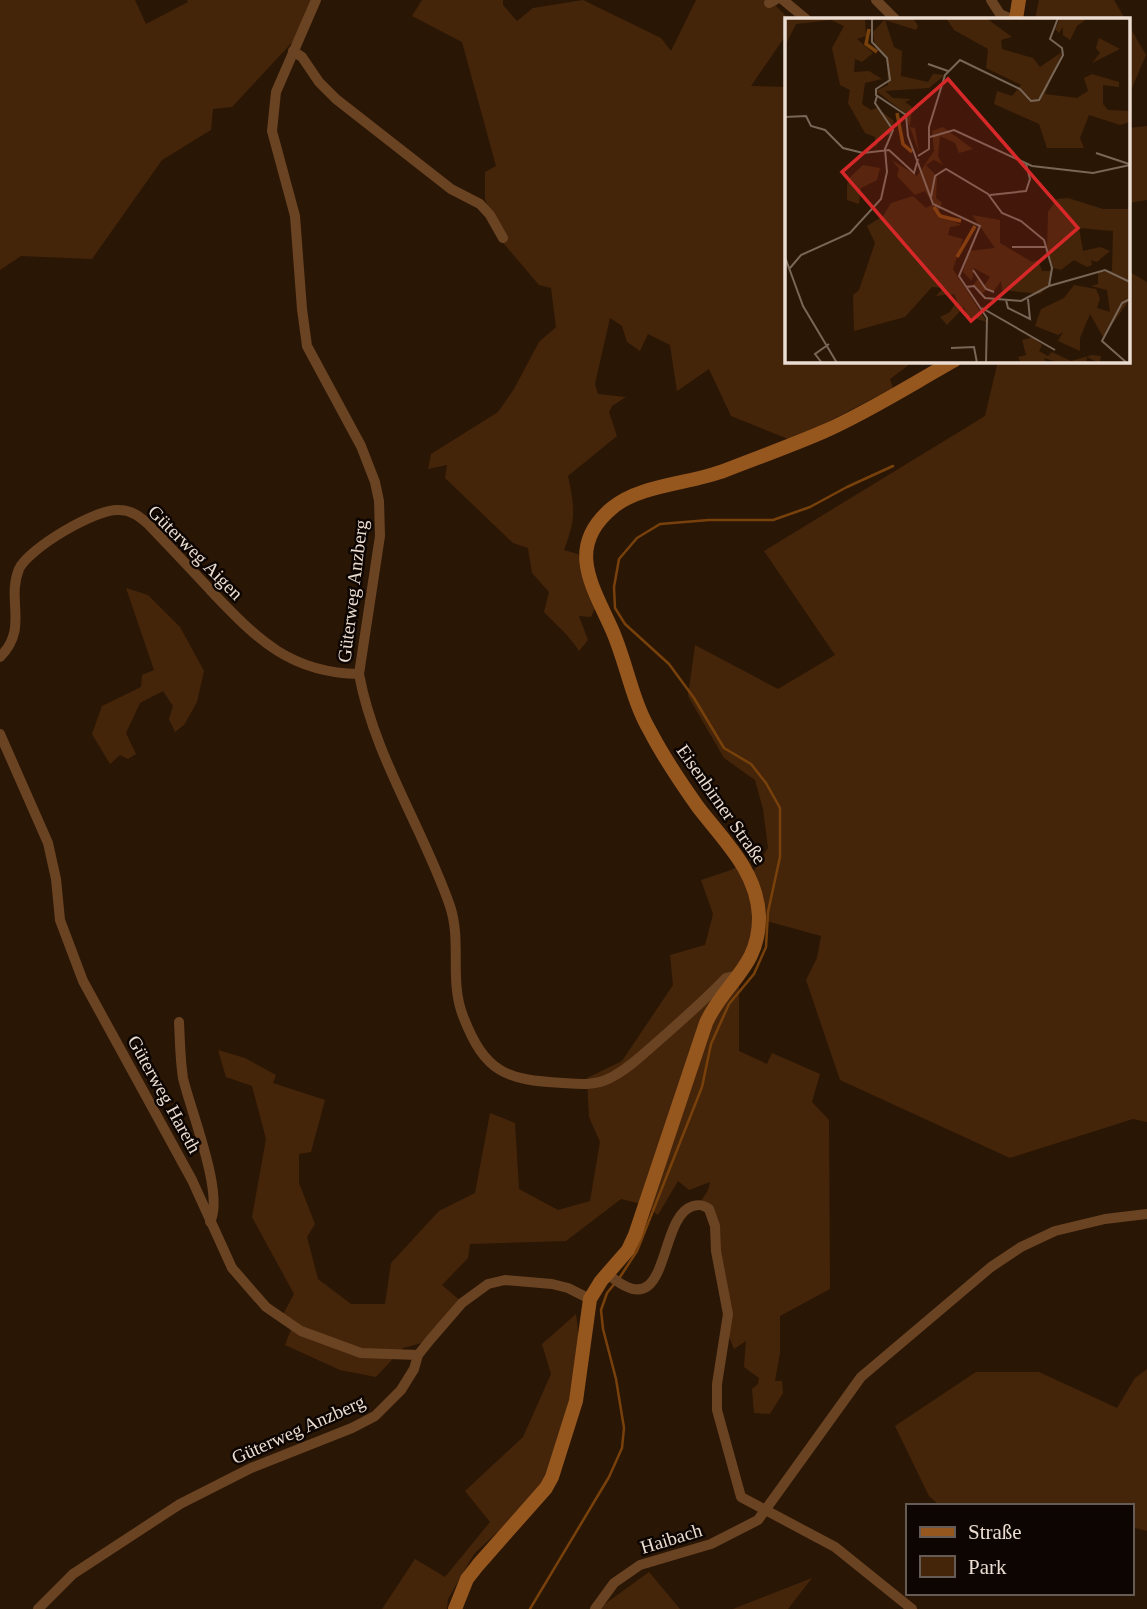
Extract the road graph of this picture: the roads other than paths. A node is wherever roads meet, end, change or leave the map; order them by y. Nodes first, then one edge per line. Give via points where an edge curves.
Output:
1 (316, 0) edge
2 (783, 0) edge
3 (876, 0) edge
4 (991, 0) edge
5 (1019, 0) edge
6 (805, 18) edge
7 (890, 18) edge
8 (1011, 18) edge
9 (1014, 18) edge
10 (293, 51) junction
11 (503, 238) dead end
12 (952, 362) edge
13 (0, 656) edge
14 (359, 674) junction
15 (0, 734) edge
16 (738, 979) junction
17 (179, 1023) dead end
18 (1147, 1214) edge
19 (210, 1222) junction
20 (613, 1279) junction
21 (590, 1299) junction
22 (418, 1355) junction
23 (767, 1510) junction
24 (38, 1609) edge
25 (455, 1609) edge
26 (595, 1609) edge
27 (912, 1609) edge

1 - 10 street, Güterweg Anzberg
2 - 6 street
3 - 7 street
4 - 8 street via 1000,14
5 - 9 main road
10 - 11 street via 342,105 451,189 480,204
10 - 14 street, Güterweg Anzberg via 276,92 272,131 295,216 304,330 313,361 368,462 379,501 380,536
12 - 16 main road, Eisenbirner Straße via 825,431 708,477 624,500 602,519 589,540 585,558 589,579 617,640 642,715 693,800 750,877 759,919 753,952
13 - 14 street, Güterweg Aigen via 13,638 15,584 25,560 86,520 117,509 130,511 148,524 267,645 305,664
14 - 16 street, Güterweg Anzberg via 371,723 454,918 462,1013 495,1068 512,1077 599,1083 637,1059 726,978
15 - 19 street, Güterweg Hareth via 48,843 60,920 83,981
16 - 20 main road, Eisenbirner Straße via 706,1023 635,1235
17 - 19 street via 182,1069 212,1191
18 - 23 street, Haibach via 1055,1231 1021,1247 976,1279 861,1377
19 - 22 street, Güterweg Hareth via 232,1268 255,1297 288,1324 361,1353
20 - 21 main road, Eisenbirner Straße
20 - 23 street via 638,1289 649,1284 659,1272 674,1226 684,1211 701,1205 712,1213 728,1314 717,1410 741,1497
21 - 22 street, Güterweg Anzberg via 559,1285 495,1280 462,1303
21 - 25 main road, Eisenbirner Straße via 576,1401 552,1477 473,1572
22 - 24 street, Güterweg Anzberg via 401,1390 375,1416 251,1468 180,1504 73,1574
23 - 26 street, Haibach via 724,1539 631,1570 614,1583
23 - 27 street via 835,1547

